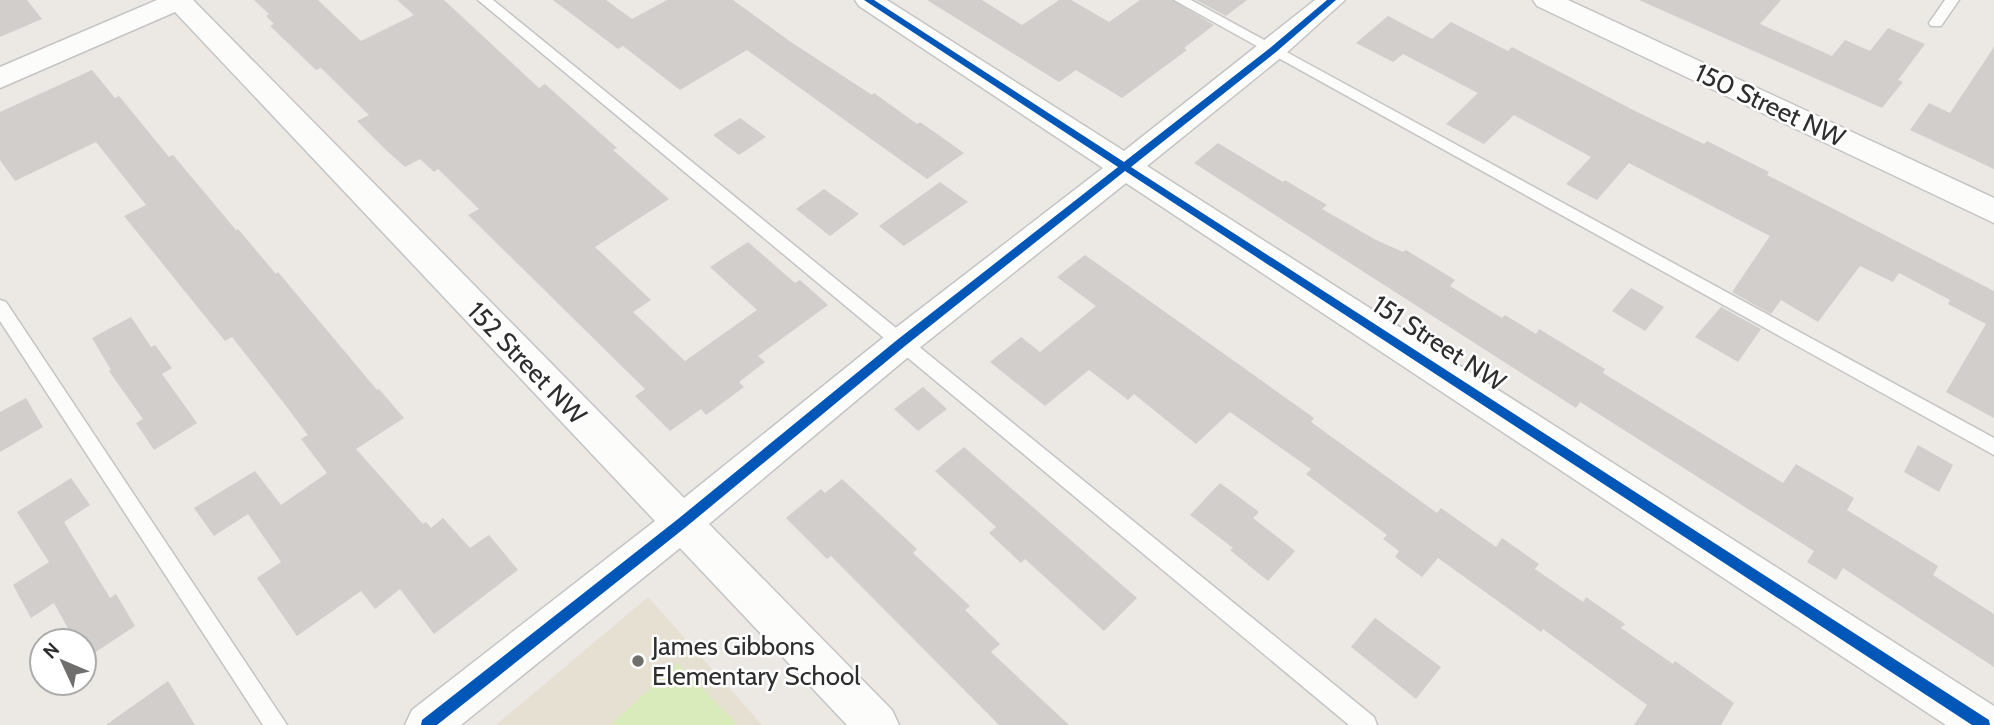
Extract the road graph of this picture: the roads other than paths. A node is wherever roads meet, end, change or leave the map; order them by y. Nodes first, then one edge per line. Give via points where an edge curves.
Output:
1 (179, 0) edge
2 (485, 0) edge
3 (868, 0) edge
4 (1181, 0) edge
5 (1332, 0) edge
6 (1546, 0) edge
7 (1952, 0) edge
8 (1936, 23) dead end
9 (1273, 50) junction
10 (0, 78) edge
11 (1126, 167) junction
12 (1994, 211) edge
13 (0, 307) edge
14 (901, 342) junction
15 (1994, 447) edge
16 (682, 523) junction
17 (276, 725) edge
18 (427, 725) edge
19 (877, 725) edge
20 (1366, 725) edge
21 (1984, 725) edge

1 - 10 street
1 - 16 street, 152 Street NW
2 - 14 lane
3 - 11 street, 151 Street NW
4 - 9 lane
5 - 9 street
6 - 12 street, 150 Street NW
7 - 8 lane
9 - 11 street
9 - 15 lane
11 - 14 street
11 - 21 street, 151 Street NW
13 - 17 lane
14 - 16 street
14 - 20 lane
16 - 18 street
16 - 19 street, 152 Street NW

